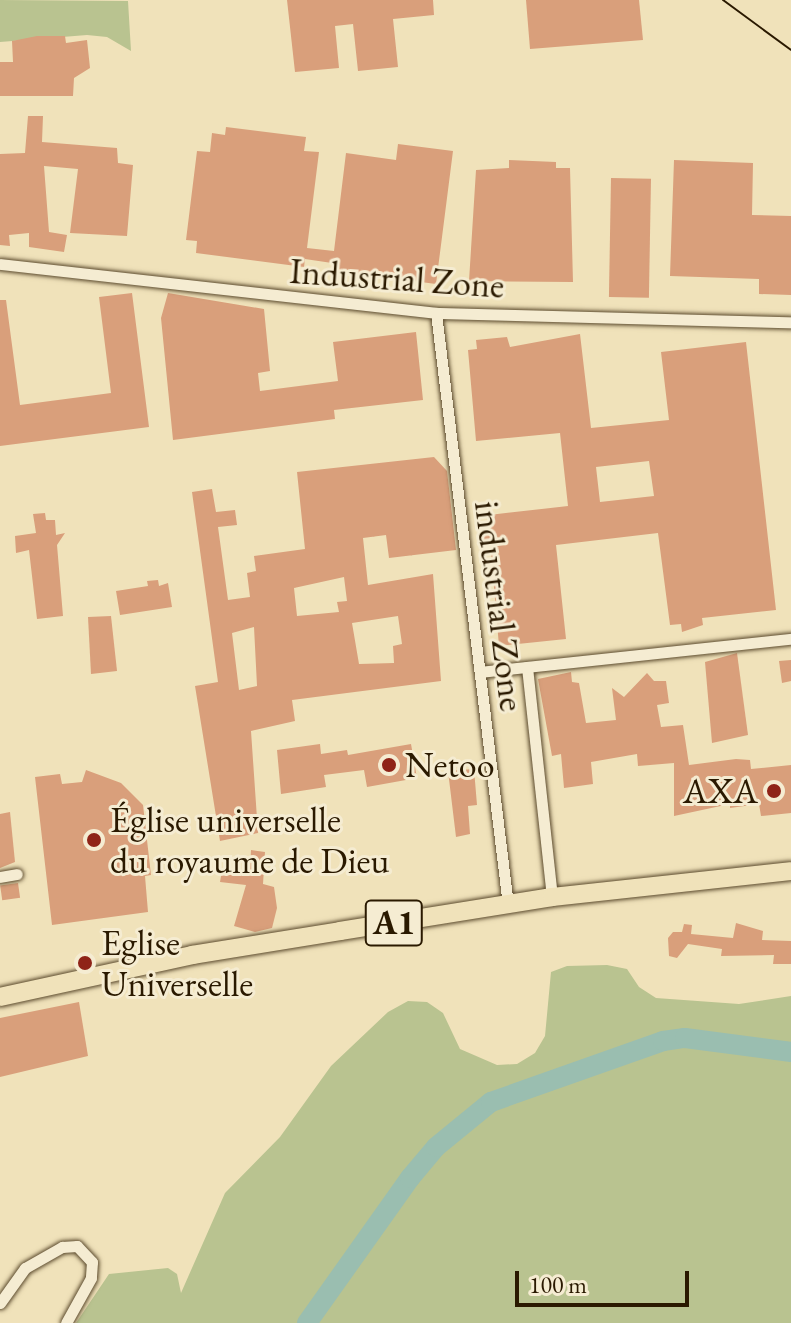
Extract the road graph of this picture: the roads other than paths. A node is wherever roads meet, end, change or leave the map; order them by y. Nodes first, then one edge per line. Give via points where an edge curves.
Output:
1 (0, 264) edge
2 (436, 313) junction
3 (791, 322) edge
4 (791, 639) edge
5 (527, 667) junction
6 (480, 672) junction
7 (791, 871) edge
8 (17, 874) dead end
9 (0, 877) edge
10 (552, 897) junction
11 (508, 905) junction
12 (0, 997) edge
13 (0, 1303) edge
14 (66, 1323) edge

1 - 2 street, Industrial Zone
2 - 3 street, Industrial Zone
2 - 6 street, industrial Zone
4 - 5 street, Industrial Zone
5 - 6 street, Industrial Zone
5 - 10 street
6 - 11 street, industrial Zone
7 - 10 main road, A1
8 - 9 street
10 - 11 main road, A1
11 - 12 main road, A1 via 192,955
13 - 14 street via 25,1268 62,1247 77,1246 92,1262 91,1278

